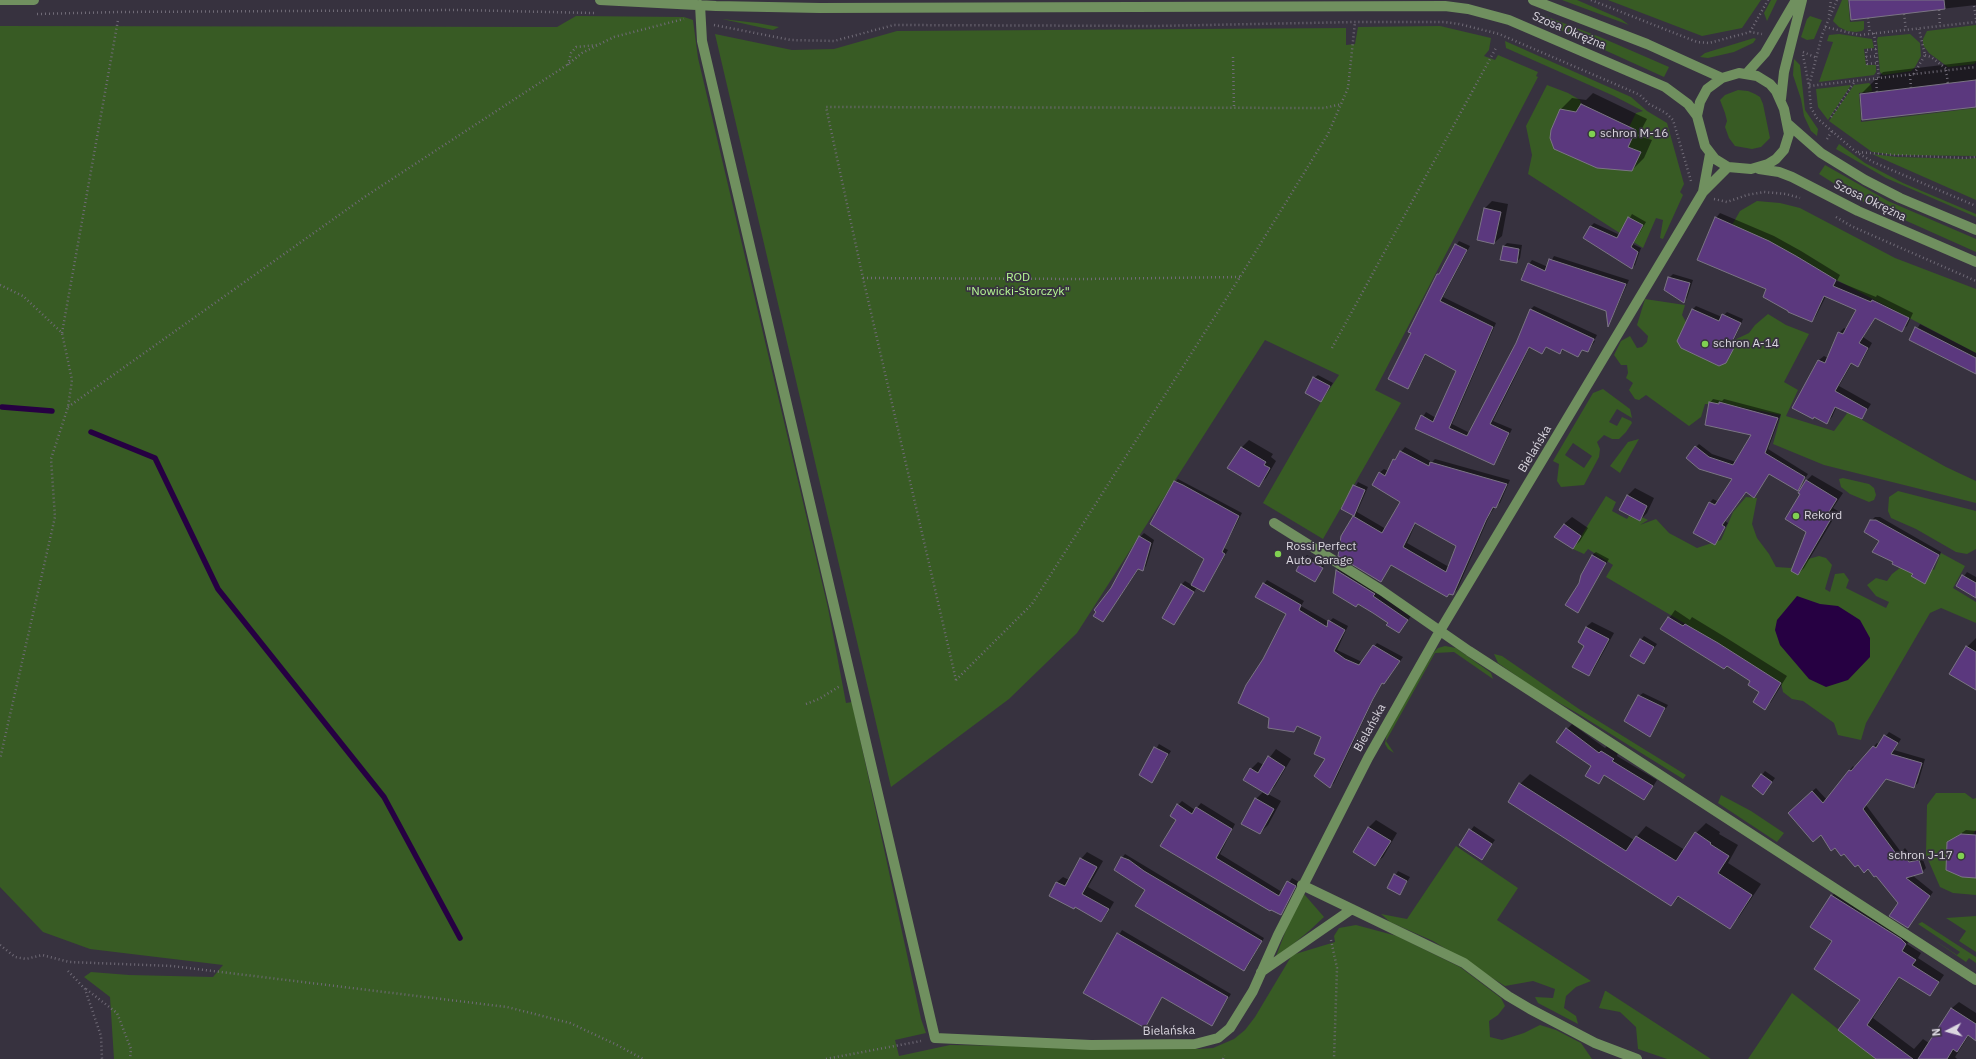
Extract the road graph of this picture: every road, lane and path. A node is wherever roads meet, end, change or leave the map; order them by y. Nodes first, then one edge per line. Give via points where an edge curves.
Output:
1 (0, 0) edge
2 (34, 0) edge
3 (600, 0) edge
4 (843, 0) edge
5 (1143, 0) edge
6 (1533, 0) edge
7 (1591, 0) edge
8 (1768, 0) edge
9 (1796, 0) edge
10 (1802, 0) edge
11 (1831, 0) edge
12 (1837, 0) edge
13 (700, 5) junction
14 (1974, 6) dead end
15 (820, 8) junction
16 (1158, 8) junction
17 (1938, 10) dead end
18 (599, 13) dead end
19 (1904, 14) dead end
20 (30, 15) dead end
21 (677, 15) dead end
22 (700, 16) junction
23 (1829, 17) junction
24 (1868, 18) dead end
25 (118, 20) dead end
26 (1976, 21) edge
27 (1355, 22) junction
28 (1940, 26) junction
29 (1825, 27) junction
30 (1919, 29) junction
31 (1906, 30) junction
32 (1750, 32) junction
33 (1761, 33) dead end
34 (1874, 33) junction
35 (1870, 34) junction
36 (599, 45) junction
37 (1496, 48) dead end
38 (1797, 49) dead end
39 (1876, 49) junction
40 (1802, 51) junction
41 (1925, 55) junction
42 (1876, 56) junction
43 (1233, 57) dead end
44 (1866, 57) junction
45 (1817, 58) junction
46 (1877, 63) junction
47 (568, 65) junction
48 (1976, 67) edge
49 (1947, 70) junction
50 (1746, 74) junction
51 (1914, 74) junction
52 (1910, 75) junction
53 (1722, 78) junction
54 (1877, 78) junction
55 (1855, 81) junction
56 (1948, 84) dead end
57 (1810, 86) junction
58 (1911, 88) dead end
59 (1877, 92) dead end
60 (1781, 99) junction
61 (1342, 104) junction
62 (1649, 104) dead end
63 (1234, 108) junction
64 (1698, 116) junction
65 (1831, 117) dead end
66 (1788, 124) junction
67 (1832, 131) junction
68 (1825, 142) dead end
69 (1856, 152) junction
70 (1710, 154) junction
71 (1976, 157) edge
72 (1728, 167) junction
73 (1751, 169) junction
74 (1703, 192) junction
75 (1764, 192) dead end
76 (1804, 200) dead end
77 (1976, 206) edge
78 (1831, 214) dead end
79 (1976, 230) edge
80 (1976, 262) edge
81 (1240, 277) junction
82 (863, 278) junction
83 (1976, 281) edge
84 (0, 285) edge
85 (62, 333) junction
86 (1332, 348) dead end
87 (68, 407) junction
88 (1274, 524) dead end
89 (1440, 629) junction
90 (851, 680) junction
91 (806, 704) dead end
92 (0, 760) edge
93 (1302, 885) junction
94 (1352, 909) junction
95 (1328, 925) junction
96 (0, 945) edge
97 (68, 971) dead end
98 (1262, 972) junction
99 (1976, 980) edge
100 (85, 989) junction
101 (935, 1038) junction
102 (1224, 1055) dead end
103 (102, 1059) edge
104 (130, 1059) edge
105 (643, 1059) edge
106 (826, 1059) edge
107 (1223, 1059) edge
108 (1334, 1059) edge
109 (1637, 1059) edge

1 - 2 street
3 - 13 street, Szosa Okrężna
4 - 15 street
5 - 16 street
6 - 53 street, Szosa Okrężna via 1646,44
7 - 32 path via 1697,42 1709,43
8 - 32 path
9 - 50 street via 1765,53
10 - 60 street via 1784,72
11 - 23 path
12 - 23 path
13 - 15 street, Szosa Okrężna
13 - 22 street
14 - 26 path
15 - 16 street, Szosa Okrężna
16 - 64 street, Szosa Okrężna via 1431,6 1468,9 1509,20 1665,86
17 - 28 path
18 - 20 path via 459,10
19 - 31 path
21 - 22 path
22 - 27 path via 716,26 791,40 834,41 894,25 1156,26
22 - 36 path via 614,36
22 - 90 street via 702,41
23 - 29 path
24 - 35 path
25 - 85 path
26 - 28 path
27 - 61 path via 1348,88
27 - 62 path via 1444,22 1499,34 1615,84 1640,96
28 - 30 path
29 - 35 path via 1852,34
29 - 45 path
30 - 31 path
30 - 41 path
31 - 34 path
32 - 33 path
34 - 35 path
34 - 39 path
36 - 47 path via 582,53
36 - 47 path via 576,47 571,53
37 - 86 path
38 - 40 path
39 - 42 path
39 - 44 path via 1866,50
40 - 45 path
40 - 57 path
41 - 49 path
41 - 51 path
42 - 44 path
42 - 46 path
43 - 63 path
44 - 46 path via 1867,64
45 - 57 path
46 - 54 path
47 - 87 path via 366,196
48 - 49 path
49 - 51 path
49 - 56 path
50 - 53 street via 1739,73
50 - 60 street via 1757,76 1770,84
51 - 52 path
52 - 54 path
52 - 58 path
53 - 64 street via 1703,94
54 - 55 path
54 - 59 path
55 - 57 path
55 - 65 path
57 - 67 path via 1812,108 1821,122
60 - 66 street
61 - 63 path via 1324,108
61 - 81 path via 1328,134
63 - 82 path via 826,107
64 - 70 street
66 - 73 street via 1790,134 1784,150 1768,164
66 - 79 street, Szosa Okrężna via 1821,153 1865,180 1900,198
67 - 68 path
67 - 69 path
69 - 71 path
69 - 77 path via 1873,162
70 - 72 street
70 - 74 street, Bielańska
72 - 73 street
72 - 74 street, Bielańska
73 - 80 street, Szosa Okrężna via 1779,172 1792,177 1858,211
74 - 89 street, Bielańska
75 - 76 path via 1786,194
78 - 83 path via 1851,226
81 - 82 path
81 - 82 path via 1032,604 956,680
84 - 85 path via 22,296
85 - 87 path via 72,380
87 - 92 path via 52,460 56,517
88 - 89 street
89 - 93 street, Bielańska via 1370,753
89 - 99 street via 1469,651
90 - 91 path
90 - 101 street
93 - 94 street
93 - 98 street, Bielańska
94 - 95 street
94 - 109 street via 1464,963 1508,996 1559,1025
95 - 98 street
95 - 108 path via 1336,968
96 - 105 path via 15,957 26,959 42,955 69,962 172,966 507,1007 570,1023
97 - 100 path
98 - 101 street, Bielańska via 1236,1021 1218,1038 1207,1042 1091,1045
100 - 103 path via 101,1036
100 - 104 path via 117,1013 131,1049
101 - 106 path
102 - 107 path

